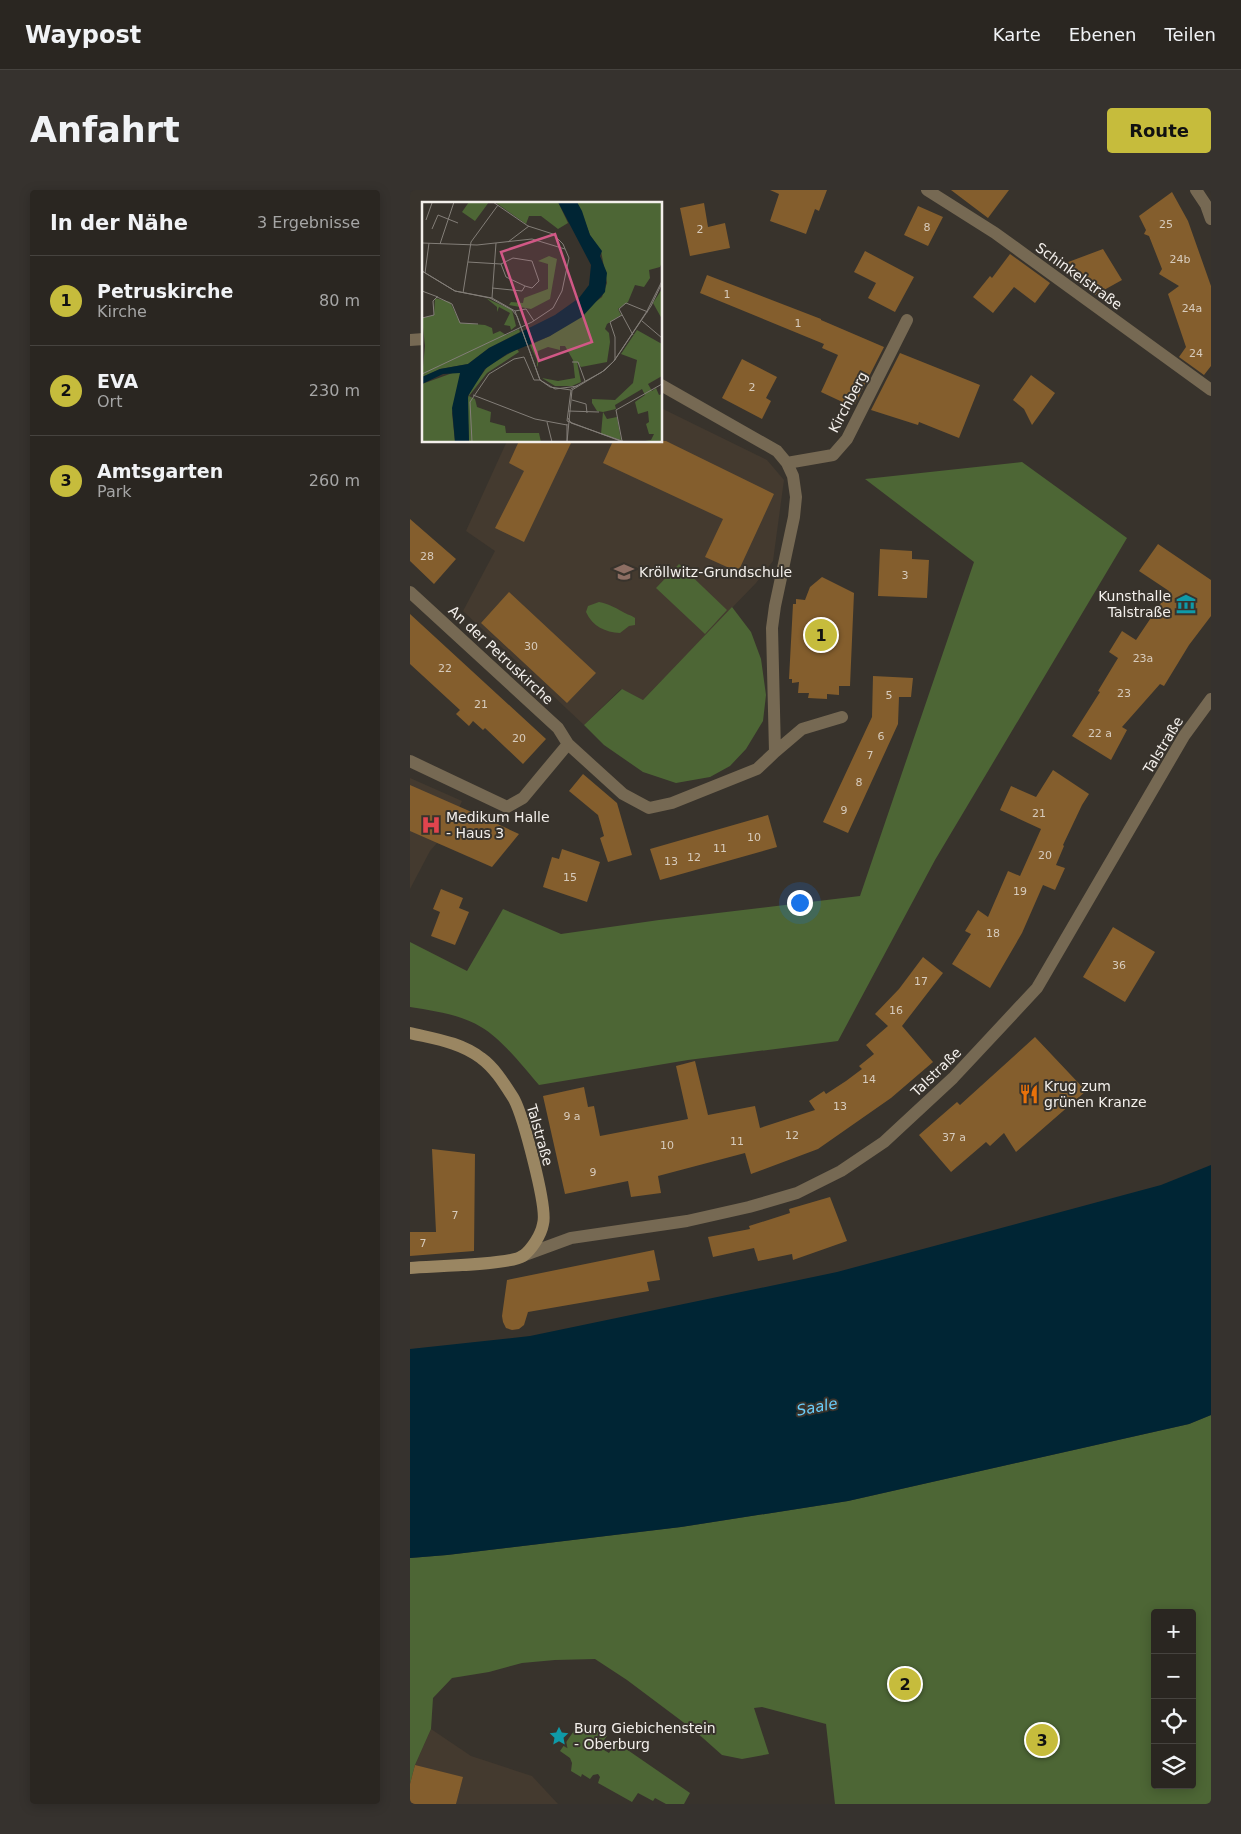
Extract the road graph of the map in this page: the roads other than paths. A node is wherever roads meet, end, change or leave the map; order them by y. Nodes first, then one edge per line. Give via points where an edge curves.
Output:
1 (927, 190) edge
2 (1196, 190) edge
3 (1211, 219) edge
4 (907, 320) dead end
5 (662, 386) edge
6 (1211, 390) edge
7 (787, 463) junction
8 (410, 592) edge
9 (1211, 698) edge
10 (842, 716) dead end
11 (568, 744) junction
12 (775, 752) junction
13 (410, 761) edge
14 (410, 1032) edge
15 (424, 1036) junction
16 (410, 1044) edge
17 (522, 1256) junction
18 (410, 1268) edge

1 - 6 street, Schinkelstraße via 995,233
2 - 3 street
4 - 7 street, Kirchberg via 847,440 833,455
5 - 7 street via 777,451
7 - 12 street via 794,476 796,497 772,628
8 - 11 street, An der Petruskirche via 558,728
9 - 17 street, Talstraße via 1184,736 1037,988 953,1078 884,1142 841,1171 797,1193 749,1208 687,1221 570,1238
10 - 12 street, An der Petruskirche via 802,729
11 - 12 street, An der Petruskirche via 623,794 649,808 672,803 757,769
11 - 13 street via 523,798 508,807
14 - 15 street, Talstraße
15 - 16 street
15 - 17 street, Talstraße via 464,1047 482,1058 499,1076 515,1101 529,1145 544,1223
17 - 18 street, Talstraße via 506,1262

